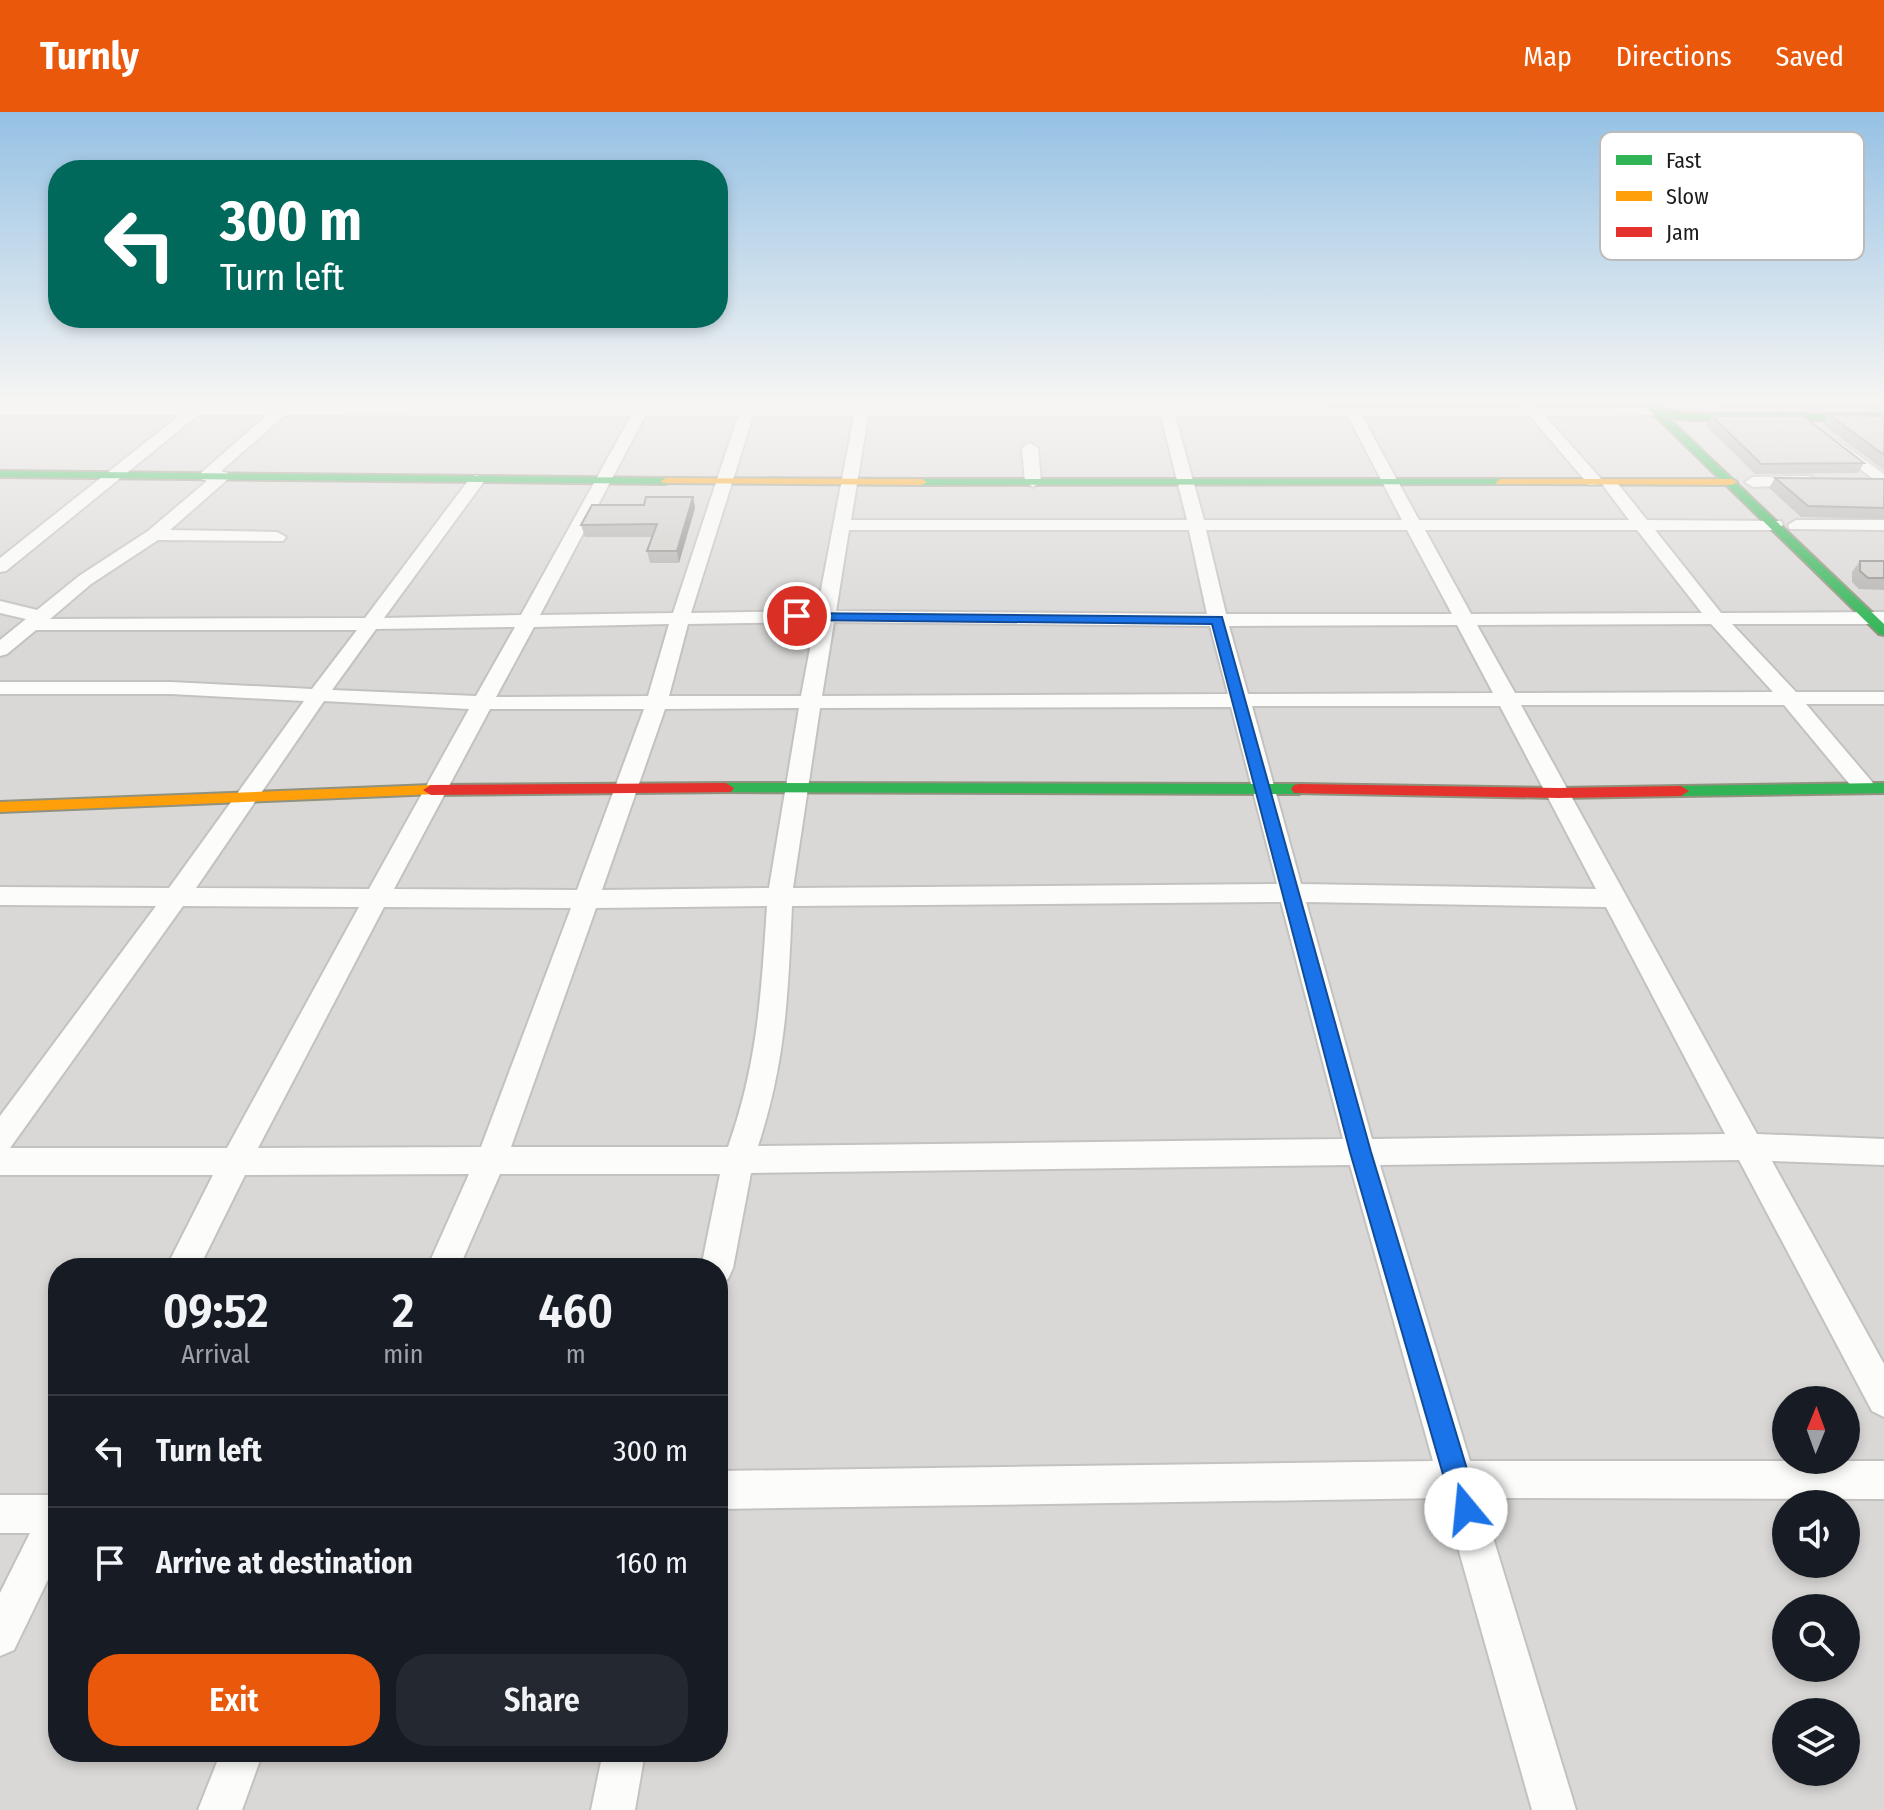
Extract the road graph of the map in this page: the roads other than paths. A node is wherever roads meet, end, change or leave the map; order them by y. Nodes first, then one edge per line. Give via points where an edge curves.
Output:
1 (108, 478) edge
2 (212, 478) edge
3 (361, 478) edge
4 (608, 478) edge
5 (725, 478) edge
6 (852, 478) edge
7 (1033, 478) edge
8 (1186, 478) edge
9 (1389, 478) edge
10 (1598, 478) edge
11 (1728, 478) edge
12 (1749, 478) edge
13 (477, 480) junction
14 (1852, 480) edge
15 (607, 481) junction
16 (1824, 481) edge
17 (1883, 481) edge
18 (724, 482) junction
19 (851, 482) junction
20 (1033, 482) junction
21 (1391, 482) junction
22 (1602, 482) junction
23 (1732, 482) junction
24 (1753, 482) junction
25 (1187, 483) junction
26 (842, 525) junction
27 (1196, 525) junction
28 (1415, 525) junction
29 (1641, 525) junction
30 (1775, 525) junction
31 (1796, 525) junction
32 (1884, 525) edge
33 (154, 535) junction
34 (277, 537) dead end
35 (0, 540) edge
36 (29, 540) junction
37 (0, 567) edge
38 (0, 607) edge
39 (681, 616) junction
40 (825, 616) junction
41 (1715, 617) junction
42 (1465, 618) junction
43 (1881, 619) edge
44 (34, 620) junction
45 (1218, 620) junction
46 (375, 621) junction
47 (527, 622) junction
48 (0, 650) edge
49 (0, 688) edge
50 (317, 696) junction
51 (1788, 696) junction
52 (1884, 698) edge
53 (1240, 699) junction
54 (1508, 700) junction
55 (657, 701) junction
56 (810, 701) junction
57 (483, 703) junction
58 (627, 788) junction
59 (1265, 788) junction
60 (1874, 788) edge
61 (795, 789) junction
62 (435, 790) junction
63 (1558, 793) junction
64 (248, 798) junction
65 (0, 807) edge
66 (1292, 893) junction
67 (780, 895) junction
68 (0, 896) edge
69 (177, 896) junction
70 (1614, 898) junction
71 (377, 899) junction
72 (586, 899) junction
73 (0, 1139) edge
74 (1747, 1147) junction
75 (1361, 1152) junction
76 (1884, 1152) edge
77 (236, 1159) junction
78 (491, 1160) junction
79 (738, 1160) junction
80 (0, 1162) edge
81 (187, 1258) edge
82 (447, 1258) edge
83 (719, 1258) edge
84 (1884, 1398) edge
85 (1457, 1479) junction
86 (1884, 1480) edge
87 (728, 1490) edge
88 (0, 1514) edge
89 (48, 1516) edge
90 (48, 1537) edge
91 (0, 1636) edge
92 (238, 1762) edge
93 (622, 1762) edge
94 (220, 1810) edge
95 (613, 1810) edge
96 (1554, 1810) edge

1 - 36 street
2 - 33 street
3 - 13 street
4 - 15 street
5 - 18 street
6 - 19 street
7 - 20 street
8 - 25 street
9 - 21 street
10 - 22 street
11 - 23 street
12 - 24 street
13 - 15 street
13 - 46 street
14 - 17 street
15 - 18 street
15 - 47 street
16 - 24 street
18 - 19 street
18 - 39 street
19 - 20 street
19 - 26 street
20 - 25 street
21 - 22 street
21 - 25 street
21 - 28 street
22 - 23 street
22 - 29 street
23 - 30 street
24 - 31 street
25 - 27 street
26 - 27 street
26 - 40 street
27 - 28 street
27 - 45 street
28 - 29 street
28 - 42 street
29 - 30 street
29 - 41 street
30 - 43 street
31 - 32 street
31 - 43 street
33 - 34 street
33 - 44 street
35 - 36 street
36 - 37 street
38 - 44 street
39 - 40 street
39 - 47 street
39 - 55 street
40 - 45 street
40 - 56 street
41 - 42 street
41 - 43 street
41 - 51 street
42 - 45 street
42 - 54 street
44 - 46 street via 228,626
44 - 48 street
45 - 53 street
46 - 47 street
46 - 50 street
47 - 57 street
49 - 50 street via 171,688
50 - 57 street
50 - 64 street
51 - 52 street
51 - 54 street
51 - 60 street
53 - 54 street
53 - 56 street
53 - 59 street
54 - 63 street
55 - 56 street
55 - 57 street
55 - 58 street
56 - 61 street
57 - 62 street
58 - 61 street
58 - 62 street
58 - 72 street
59 - 61 street
59 - 63 street
59 - 66 street
60 - 63 street
61 - 67 street
62 - 64 street
62 - 71 street
63 - 70 street
64 - 65 street
64 - 69 street
66 - 67 street
66 - 70 street
66 - 75 street
67 - 72 street
67 - 79 street via 772,1031 760,1096
68 - 69 street
69 - 71 street
69 - 73 street
70 - 74 street
71 - 72 street
71 - 77 street
72 - 78 street
74 - 75 street
74 - 76 street
74 - 84 street
75 - 79 street
75 - 85 street
77 - 78 street
77 - 80 street
77 - 81 street
78 - 79 street
78 - 82 street
79 - 83 street
85 - 86 street
85 - 87 street
85 - 96 street
88 - 89 street
90 - 91 street
92 - 94 street
93 - 95 street

